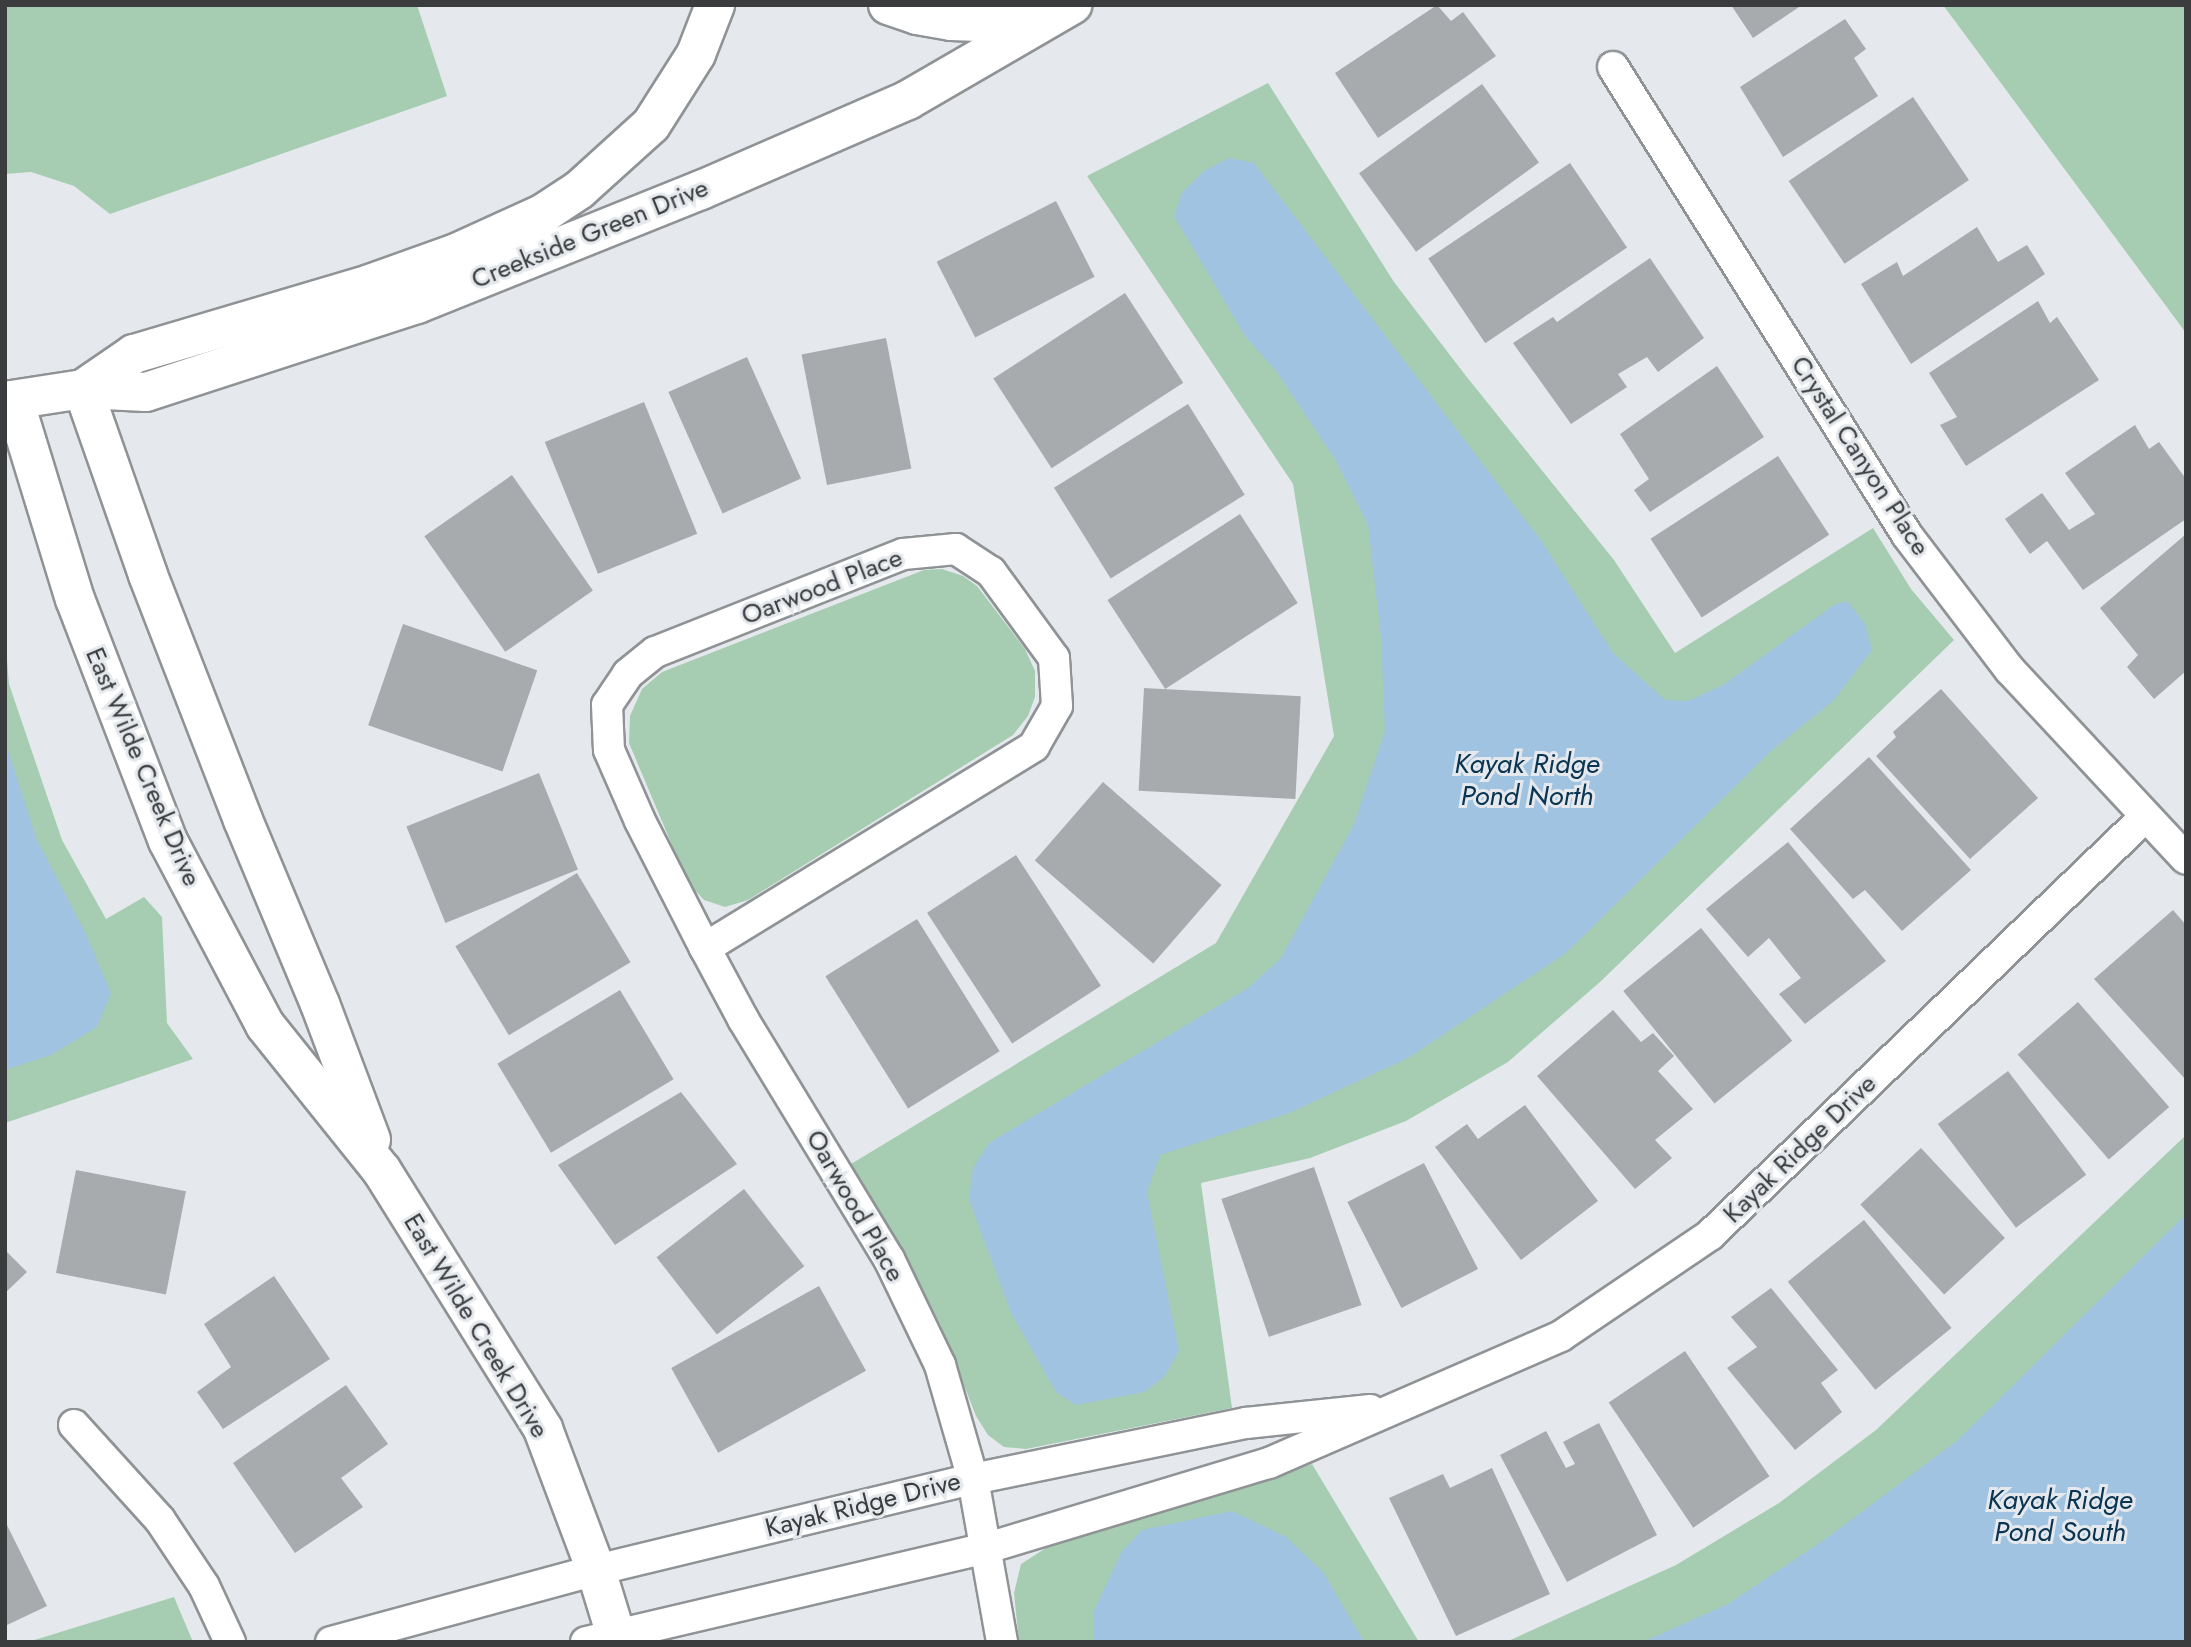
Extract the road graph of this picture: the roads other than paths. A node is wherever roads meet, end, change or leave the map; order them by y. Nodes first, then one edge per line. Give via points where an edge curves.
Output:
1 (715, 5) edge
2 (888, 5) edge
3 (1065, 5) edge
4 (1072, 5) edge
5 (1613, 67) dead end
6 (83, 388) junction
7 (9, 400) edge
8 (2145, 817) junction
9 (2186, 859) edge
10 (705, 948) junction
11 (382, 1171) junction
12 (1402, 1406) junction
13 (74, 1425) dead end
14 (973, 1479) junction
15 (987, 1548) junction
16 (596, 1570) junction
17 (607, 1639) edge
18 (230, 1642) edge
19 (331, 1642) edge
20 (1002, 1642) edge

1 - 6 street, Creekside Green Drive via 696,54 651,125 579,190 544,213 466,249 370,284 134,354
2 - 3 street via 951,21 986,22 1022,18
4 - 6 street, Creekside Green Drive via 908,100 701,190 417,304 146,392
5 - 8 street, Crystal Canyon Place via 1907,535 2010,670
6 - 7 street, Creekside Green Drive
6 - 11 street, East Wilde Creek Drive via 158,601
7 - 11 street, East Wilde Creek Drive via 75,599 168,841 265,1025
8 - 9 street, Crystal Canyon Place
8 - 12 street, Kayak Ridge Drive via 1710,1235 1561,1336
10 - 10 street, Oarwood Place via 1034,746 1057,706 1054,658 991,572 956,549 903,554 655,652 628,674 607,705 609,750
10 - 14 street, Oarwood Place via 743,1019 890,1259 940,1365
11 - 16 street, East Wilde Creek Drive via 543,1429
12 - 14 street, Kayak Ridge Drive via 1246,1423
12 - 15 street, Kayak Ridge Drive via 1269,1463
13 - 18 street via 160,1520 204,1586
14 - 15 street, Oarwood Place
14 - 16 street, Kayak Ridge Drive
15 - 17 street, Kayak Ridge Drive
15 - 20 street, Oarwood Place
16 - 17 street, East Wilde Creek Drive
16 - 19 street, Kayak Ridge Drive

